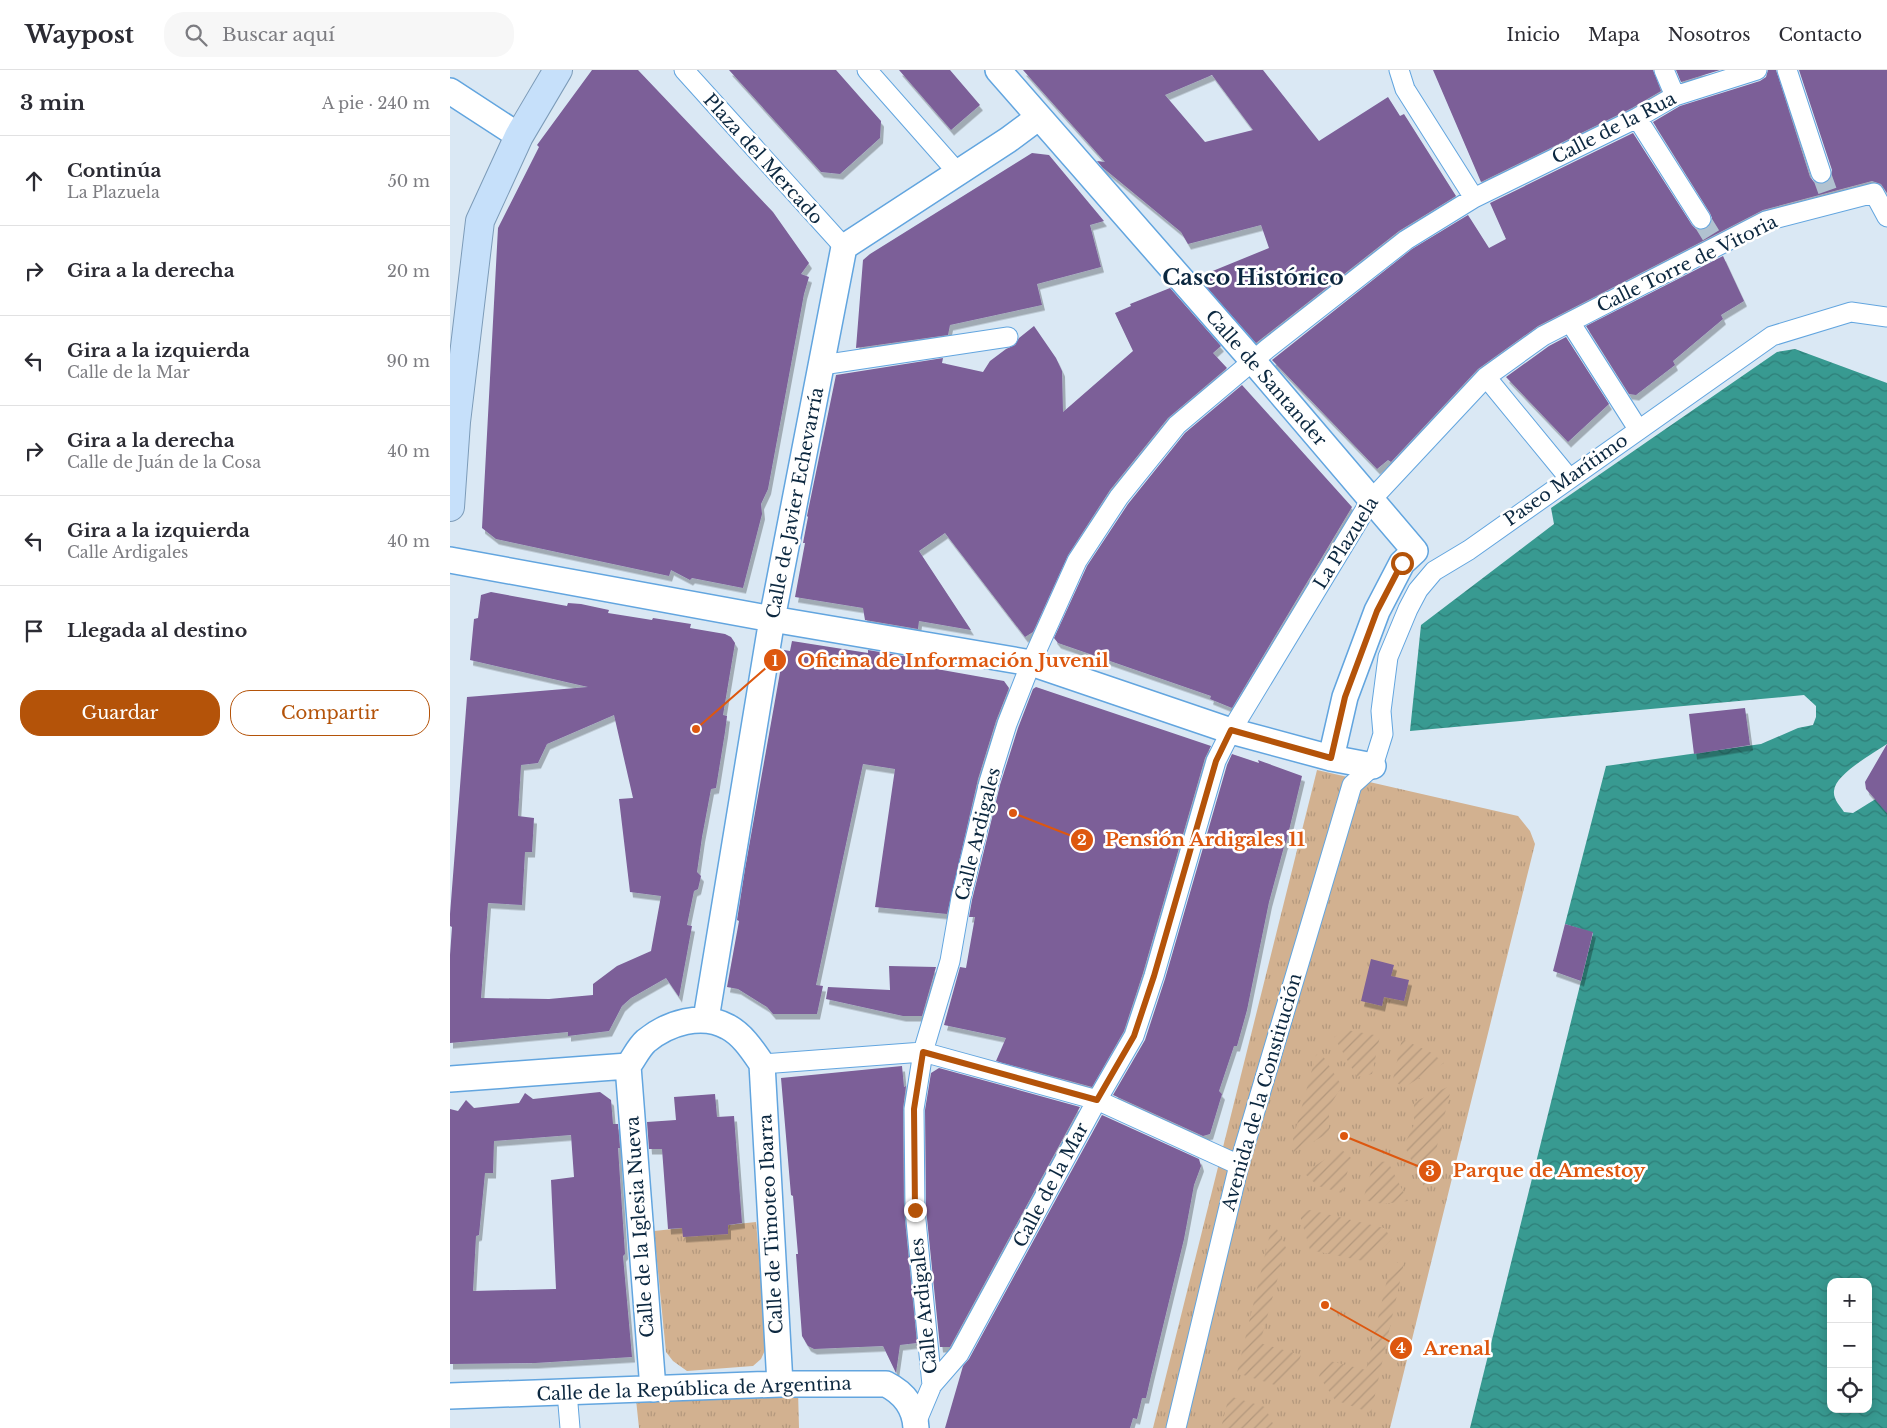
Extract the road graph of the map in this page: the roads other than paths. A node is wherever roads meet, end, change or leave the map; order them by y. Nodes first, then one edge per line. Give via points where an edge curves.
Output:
1 (558, 70) edge
2 (684, 70) edge
3 (867, 70) edge
4 (998, 70) edge
5 (1399, 70) edge
6 (1664, 70) edge
7 (1758, 70) edge
8 (1787, 70) edge
9 (450, 92) edge
10 (1675, 96) junction
11 (1039, 117) junction
12 (1636, 118) junction
13 (519, 136) junction
14 (958, 173) junction
15 (1821, 173) tunnel mouth
16 (1881, 190) edge
17 (1474, 198) junction
18 (1887, 217) edge
19 (1701, 220) tunnel mouth
20 (844, 247) junction
21 (1887, 317) edge
22 (1570, 322) junction
23 (458, 338) edge
24 (1008, 338) dead end
25 (1535, 340) joint
26 (1253, 361) junction
27 (822, 365) junction
28 (1486, 377) junction
29 (1638, 429) junction
30 (1570, 478) junction
31 (1371, 500) junction
32 (450, 507) edge
33 (450, 560) edge
34 (772, 619) junction
35 (1031, 664) junction
36 (1231, 730) junction
37 (1331, 758) junction
38 (1373, 766) junction
39 (706, 1019) junction
40 (923, 1052) junction
41 (762, 1064) junction
42 (628, 1066) junction
43 (450, 1079) edge
44 (1097, 1100) junction
45 (1239, 1165) junction
46 (780, 1384) junction
47 (932, 1385) junction
48 (653, 1388) junction
49 (567, 1392) junction
50 (450, 1396) edge
51 (916, 1426) edge
52 (570, 1428) edge
53 (1176, 1428) edge

1 - 13 highway
2 - 20 street, Plaza del Mercado
3 - 14 street
4 - 11 street, Calle de Santander
5 - 17 street via 1405,89
6 - 10 street
7 - 10 street, Calle de la Rua
8 - 15 street
9 - 13 street
10 - 12 street, Calle de la Rua
11 - 14 street
11 - 26 street, Calle de Santander
12 - 17 street, Calle de la Rua
12 - 19 street
13 - 23 highway via 480,221
14 - 20 street
16 - 18 street, Calle Torre de Vitoria
16 - 22 street, Calle Torre de Vitoria via 1831,201 1766,222 1716,243
17 - 26 street, Calle de la Rua via 1406,240
20 - 27 street, Calle de Javier Echevarría
21 - 29 street, Paseo Marítimo via 1851,312 1772,336
22 - 25 street, Calle Torre de Vitoria
22 - 29 street
23 - 32 highway
24 - 27 street
25 - 28 street, La Plazuela
26 - 31 street, Calle de Santander
26 - 35 street, Calle Ardigales via 1178,425 1119,497 1077,561
27 - 34 street, Calle de Javier Echevarría
28 - 30 street
28 - 31 street, La Plazuela
29 - 30 street, Paseo Marítimo
30 - 38 street, Paseo Marítimo via 1434,571 1418,590 1388,657 1381,711 1383,734
31 - 36 street, La Plazuela
31 - 37 street, Calle de Santander via 1414,551 1402,563 1377,611 1345,697
33 - 34 street
34 - 35 street
34 - 39 street, Calle de Javier Echevarría
35 - 36 street
35 - 40 street, Calle Ardigales via 989,782 961,898 950,961
36 - 37 street
36 - 44 street, Calle de la Mar via 1216,761 1134,1036
37 - 38 street
38 - 45 street, Avenida de la Constitución via 1352,785
39 - 41 street via 728,1027 748,1044
39 - 42 street via 669,1025 645,1042
40 - 41 street
40 - 44 street
40 - 47 street, Calle Ardigales via 914,1109 915,1210
41 - 46 street, Calle de Timoteo Ibarra
42 - 43 street
42 - 48 street, Calle de la Iglesia Nueva
44 - 45 street
44 - 47 street, Calle de la Mar via 959,1354
45 - 53 street, Avenida de la Constitución
46 - 48 street, Calle de la República de Argentina
46 - 51 street, Calle de la República de Argentina via 886,1384 898,1389 908,1399
47 - 51 street
48 - 49 street, Calle de la República de Argentina
49 - 50 street, Calle de la República de Argentina
49 - 52 street

